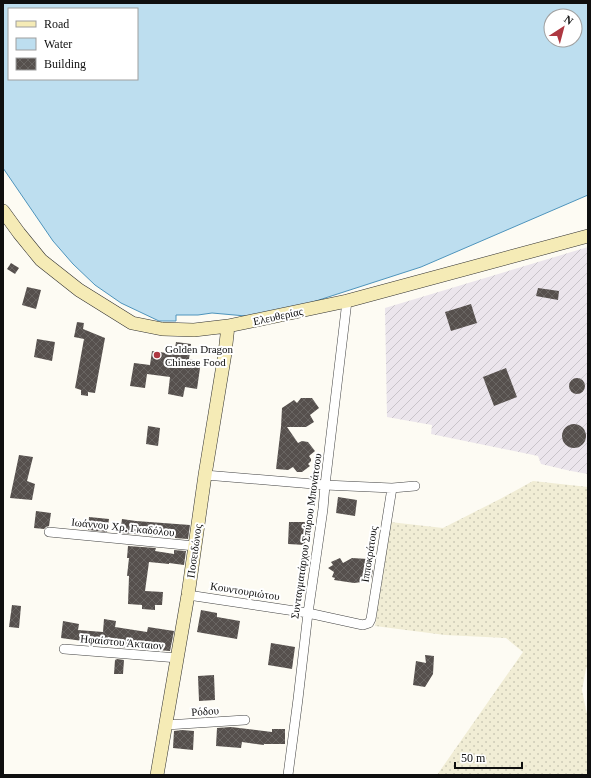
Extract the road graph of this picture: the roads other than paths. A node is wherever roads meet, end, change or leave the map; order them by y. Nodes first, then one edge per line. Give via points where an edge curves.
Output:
1 (3, 211) edge
2 (588, 236) edge
3 (347, 301) junction
4 (228, 326) junction
5 (205, 475) junction
6 (325, 485) junction
7 (415, 486) dead end
8 (392, 488) junction
9 (49, 532) dead end
10 (195, 546) junction
11 (188, 595) junction
12 (308, 613) junction
13 (369, 623) joint
14 (64, 649) dead end
15 (178, 658) junction
16 (245, 720) dead end
17 (166, 725) junction
18 (157, 775) edge
19 (288, 775) edge

1 - 4 street, Ελευθερίας via 42,260 79,290 132,324 162,329 194,330
2 - 3 street, Ελευθερίας
3 - 4 street, Ελευθερίας
3 - 6 street, Συνταγματάρχου Σπύρου Μπονάτσου
4 - 5 street, Ποσειδώνος
5 - 6 street
5 - 10 street, Ποσειδώνος
6 - 8 street
6 - 12 street, Συνταγματάρχου Σπύρου Μπονάτσου via 324,509
7 - 8 street
8 - 13 street, Ιπποκράτους
9 - 10 street, Ιωάννου Χρ. Γκαδόλου
10 - 11 street, Ποσειδώνος
11 - 12 street, Κουντουριώτου
11 - 15 street, Ποσειδώνος
12 - 13 street, Κουντουριώτου via 363,625
12 - 19 street, Συνταγματάρχου Σπύρου Μπονάτσου
14 - 15 street, Ηφαίστου Άκταιον
15 - 17 street, Ποσειδώνος
16 - 17 street, Ρόδου
17 - 18 street, Ποσειδώνος

